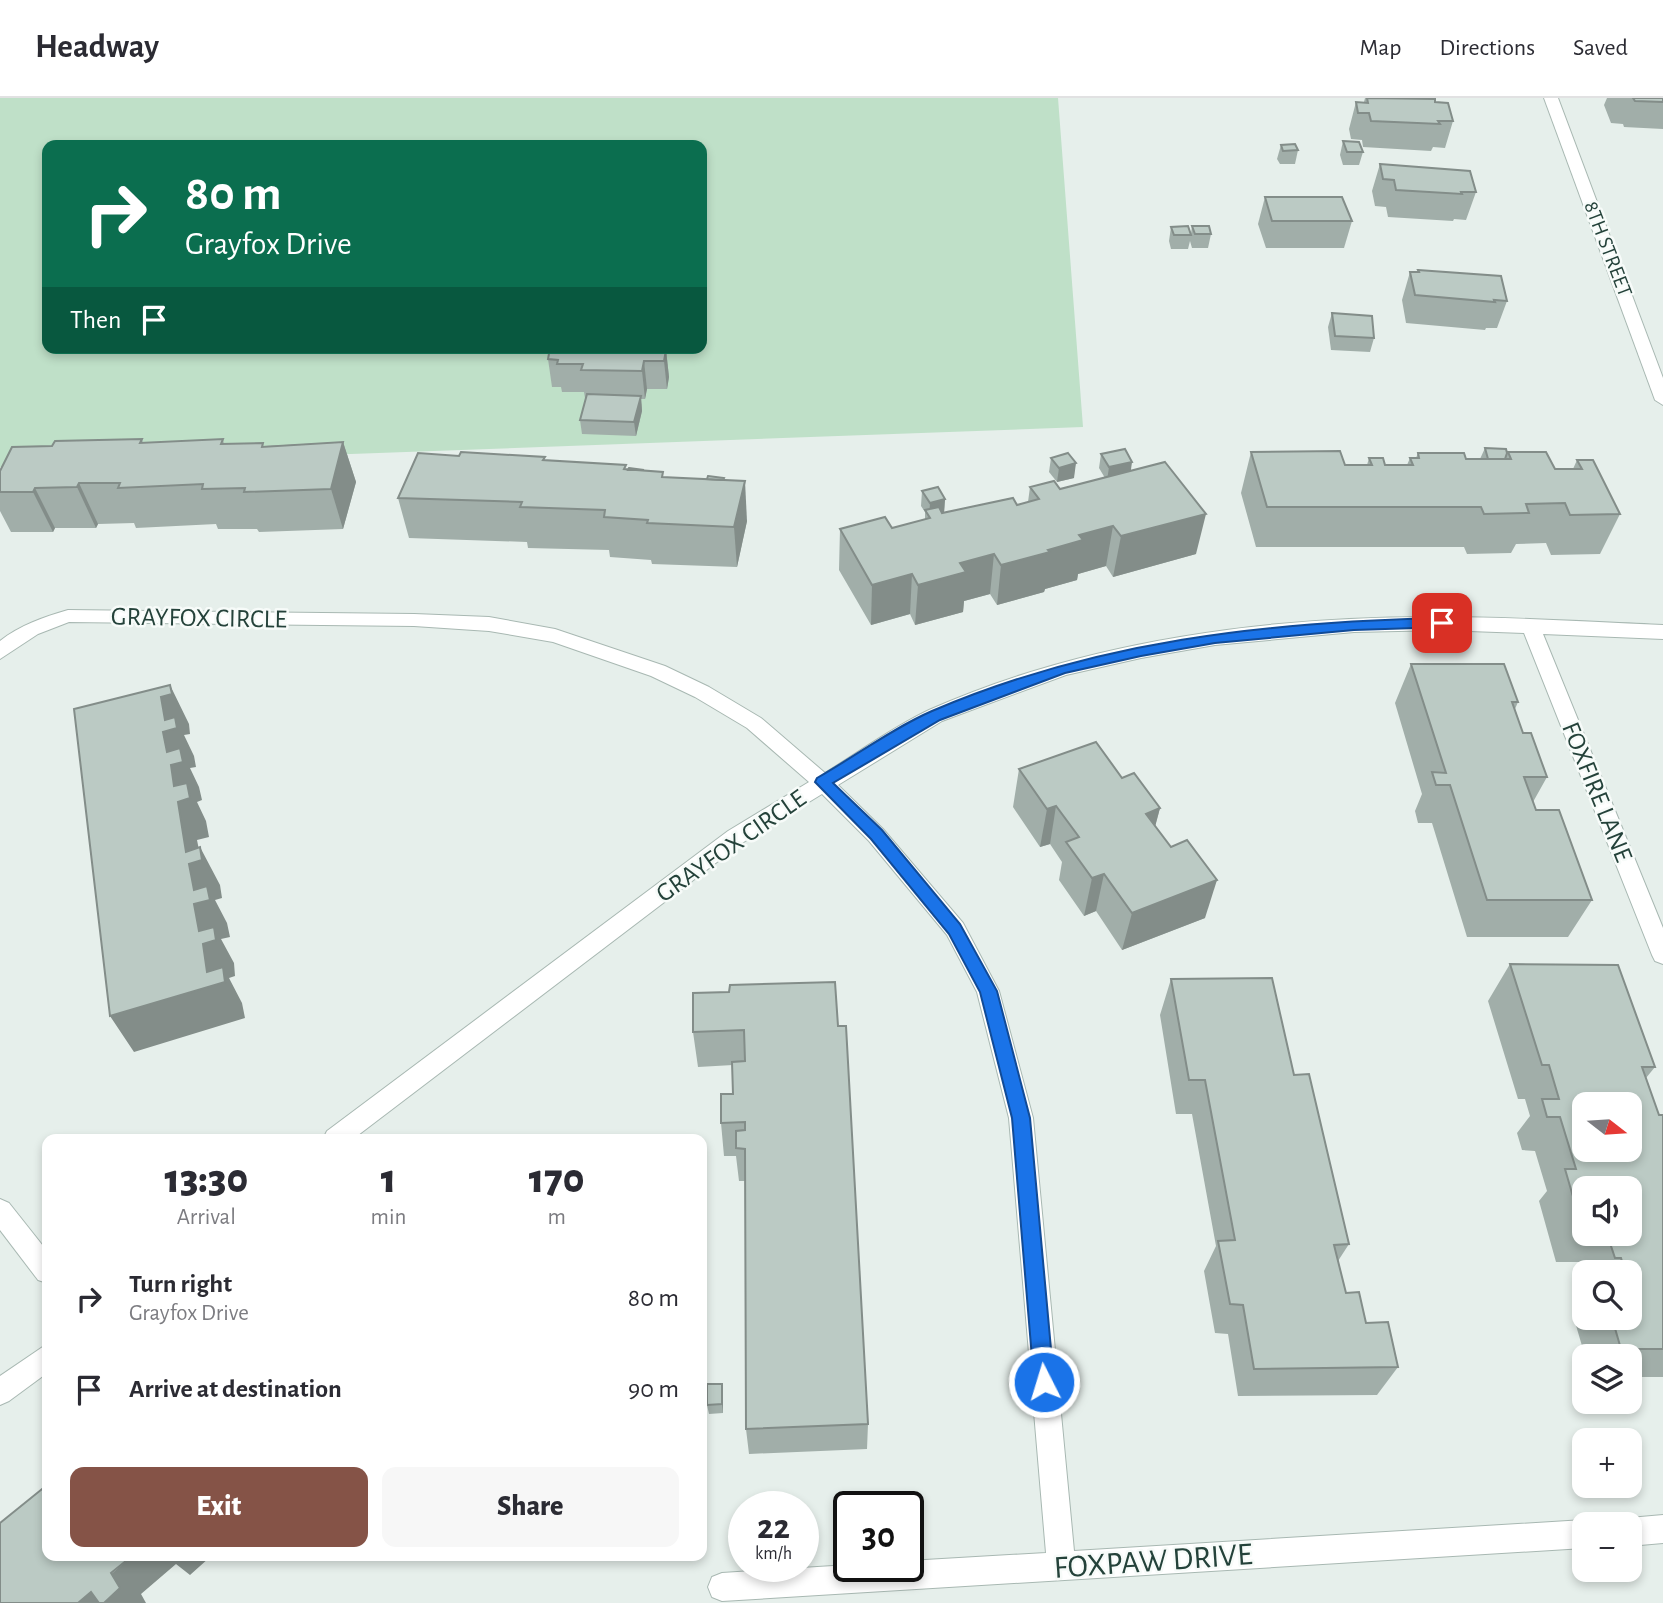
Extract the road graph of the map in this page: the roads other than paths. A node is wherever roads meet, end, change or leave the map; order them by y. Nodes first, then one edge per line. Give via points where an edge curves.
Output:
1 (1551, 98) edge
2 (1663, 400) edge
3 (1532, 629) junction
4 (1663, 632) edge
5 (0, 652) edge
6 (822, 782) junction
7 (1663, 955) edge
8 (342, 1134) edge
9 (0, 1211) edge
10 (42, 1265) edge
11 (42, 1361) edge
12 (0, 1392) edge
13 (1663, 1530) edge
14 (1642, 1531) edge
15 (1572, 1535) edge
16 (1061, 1567) junction
17 (722, 1587) dead end

1 - 2 street, 8TH STREET
3 - 4 street
3 - 6 street via 1442,623 1354,625 1215,638 1141,651 1062,669 935,716
3 - 7 street, FOXFIRE LANE
5 - 6 street, GRAYFOX CIRCLE via 41,624 68,616 489,624 555,636 658,671 754,723
6 - 8 street, GRAYFOX CIRCLE via 735,837
6 - 16 street via 876,835 955,929 988,991 1021,1118
9 - 10 street
11 - 12 street
13 - 14 street
15 - 16 street, FOXPAW DRIVE
16 - 17 street, FOXPAW DRIVE

